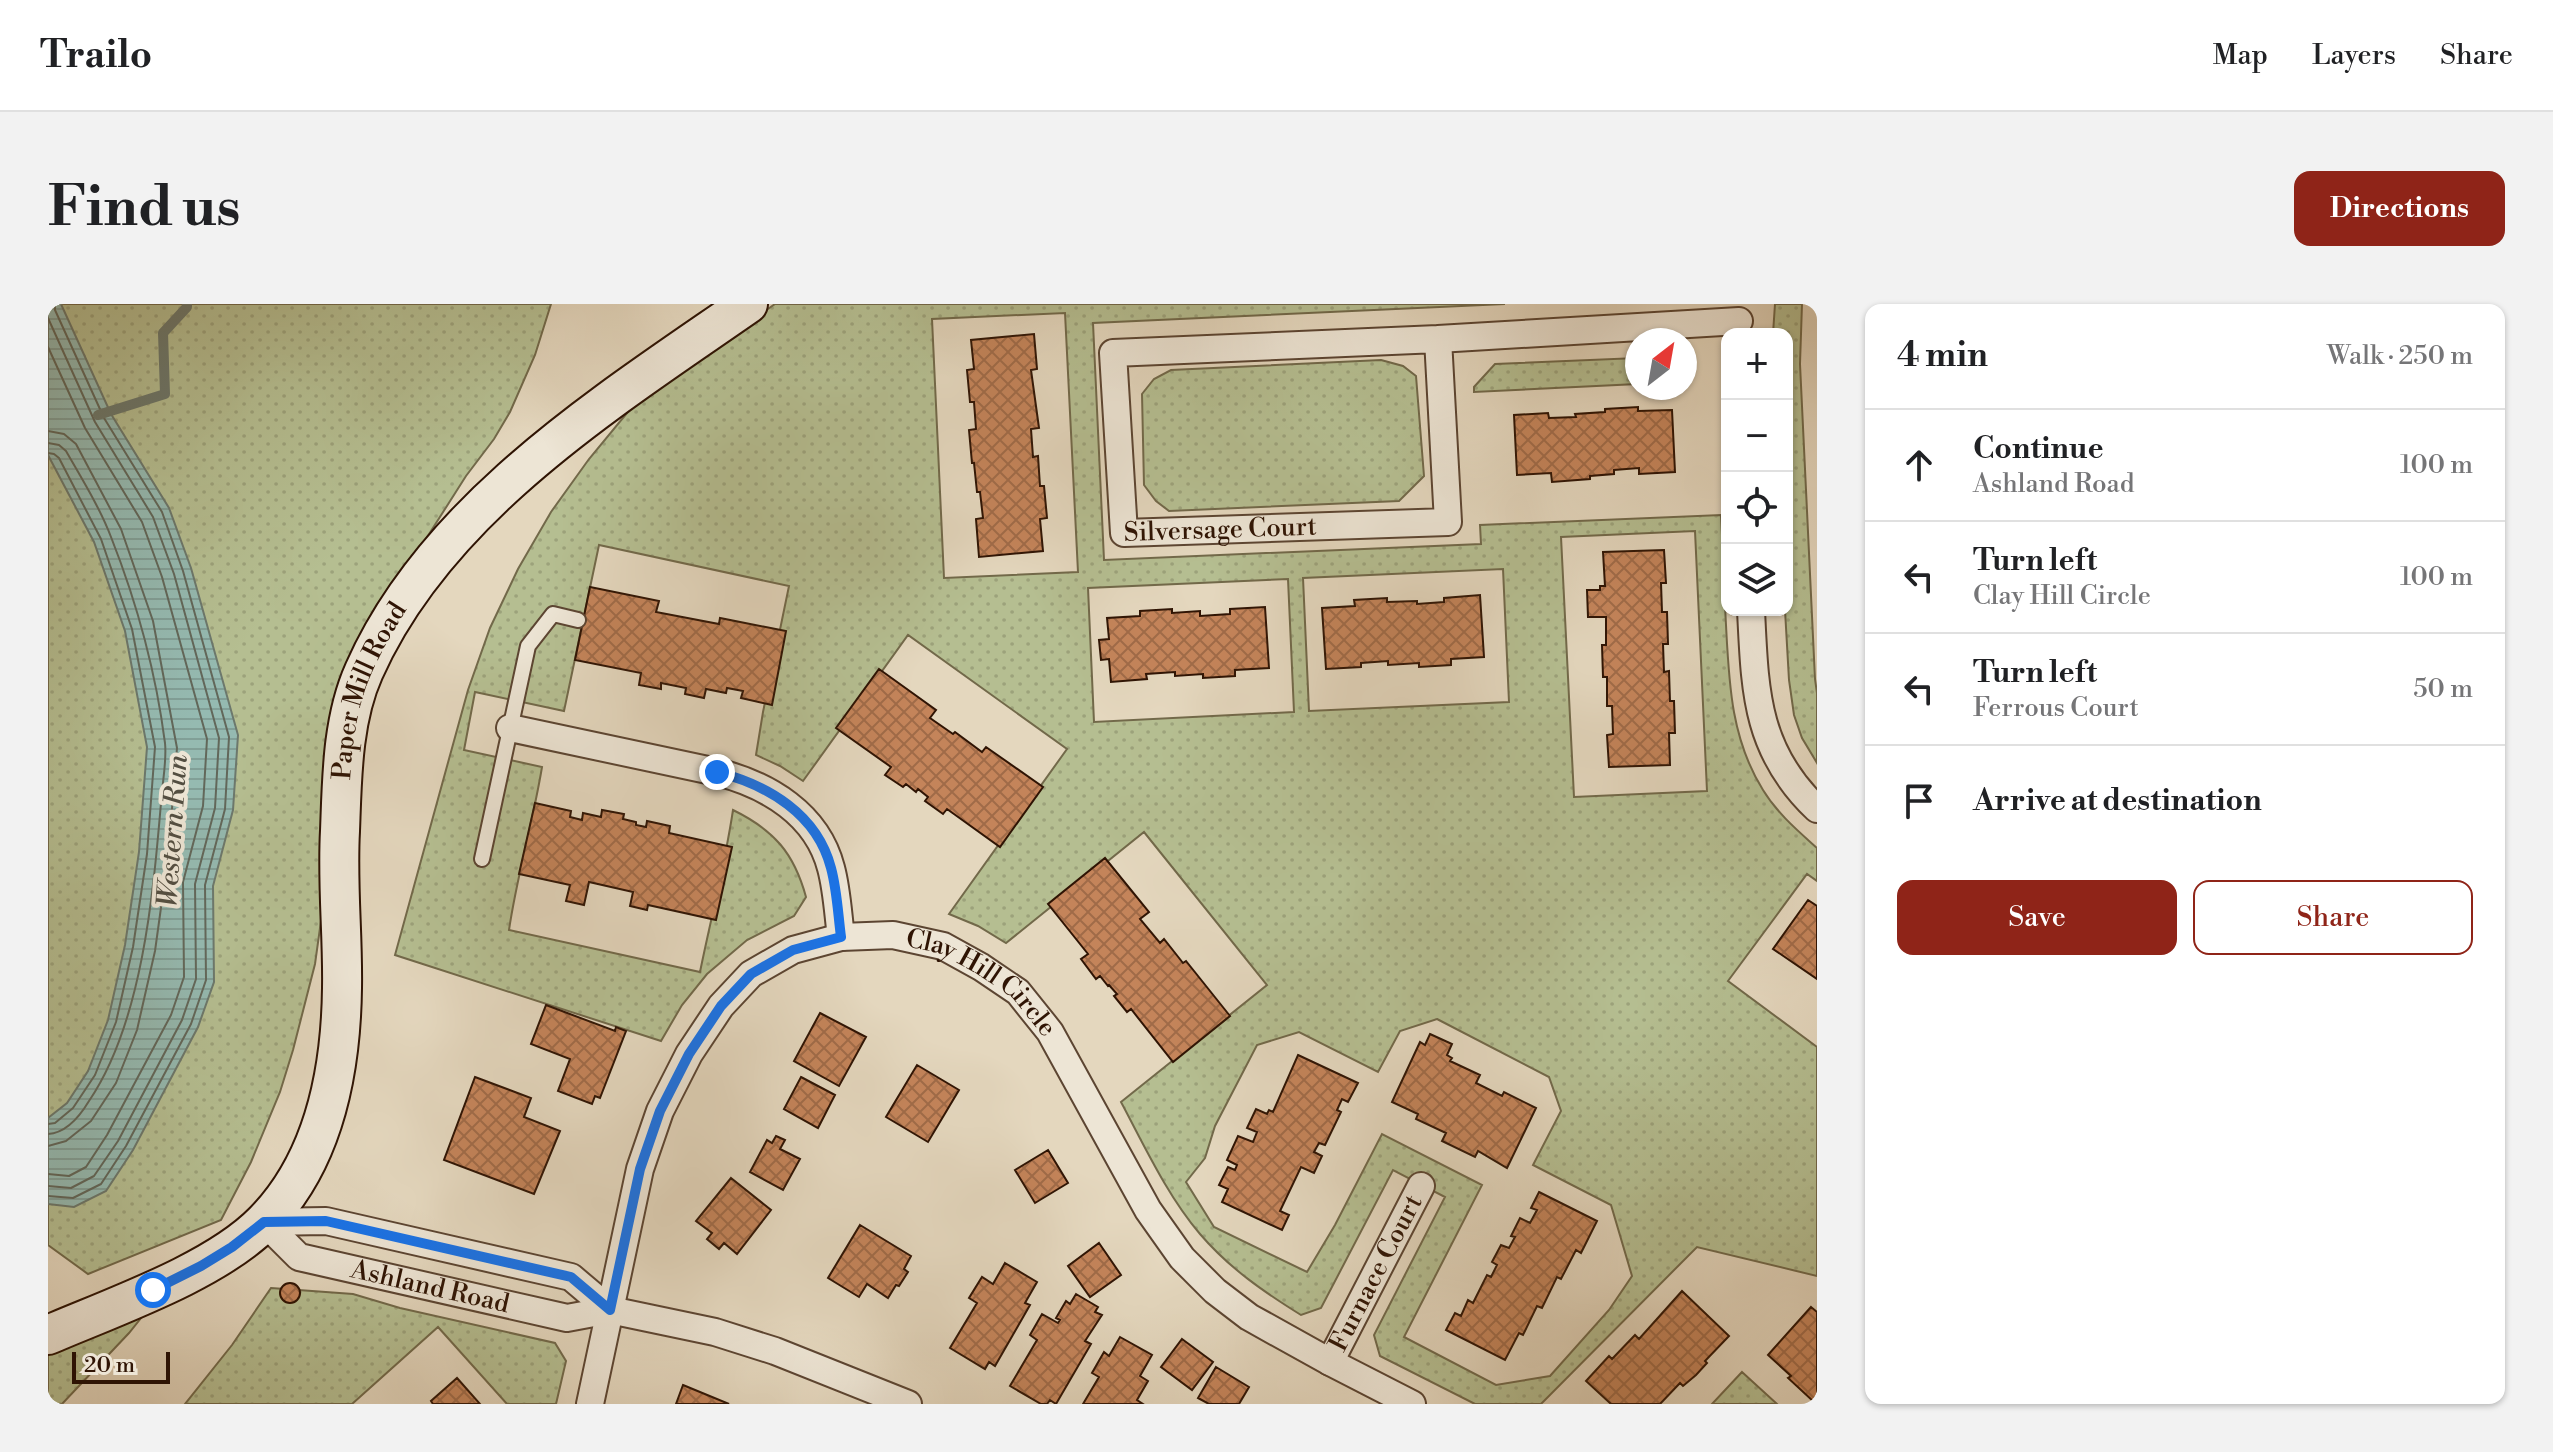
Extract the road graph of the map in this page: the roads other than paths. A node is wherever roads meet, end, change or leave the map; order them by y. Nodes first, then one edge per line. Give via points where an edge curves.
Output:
1 (748, 304) edge
2 (1739, 320) edge
3 (1438, 339) junction
4 (1751, 616) edge
5 (578, 620) dead end
6 (510, 728) junction
7 (1817, 809) edge
8 (482, 859) dead end
9 (841, 937) junction
10 (1421, 1186) dead end
11 (264, 1222) junction
12 (610, 1310) junction
13 (48, 1335) edge
14 (1330, 1362) junction
15 (590, 1404) edge
16 (908, 1404) edge
17 (1412, 1404) edge

1 - 11 main road, Paper Mill Road via 644,376 503,486 428,566 388,622 351,709 343,772 338,857 342,988 333,1090 307,1161
2 - 3 street, Silversage Court
3 - 3 street, Silversage Court via 1113,353 1124,533 1448,522
4 - 7 street via 1754,686 1765,729 1782,768
5 - 6 lane via 553,614 528,646
6 - 8 lane
6 - 9 street via 717,772 769,790 816,834 831,867
9 - 12 street, Clay Hill Circle via 793,950 751,974 721,1006 689,1054 660,1111 640,1169
9 - 14 street, Clay Hill Circle via 893,935 943,946 1018,992 1050,1032 1148,1210 1182,1258 1249,1317
10 - 14 street, Furnace Court
11 - 12 street, Ashland Road via 326,1221 571,1277
11 - 12 street, Ashland Road via 299,1257 567,1318
11 - 13 main road via 201,1266
12 - 15 street, Clay Hill Circle
12 - 16 street, Ashland Road via 715,1332
14 - 17 street, Clay Hill Circle

